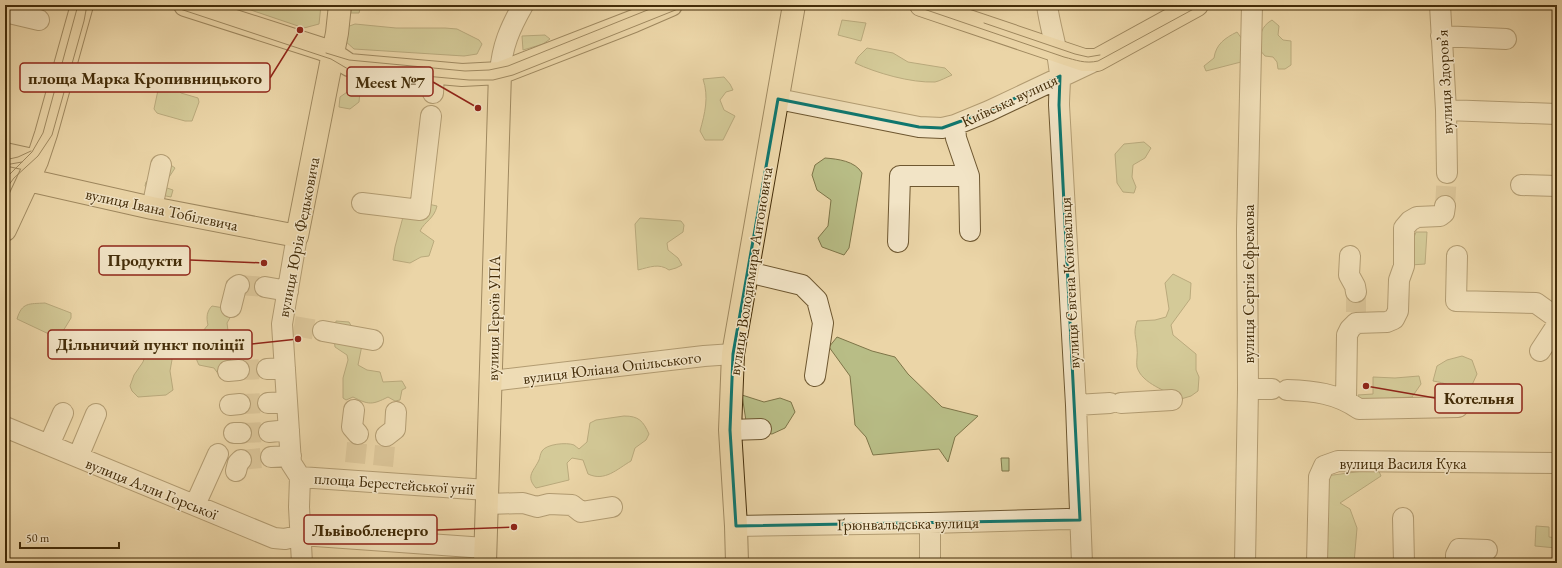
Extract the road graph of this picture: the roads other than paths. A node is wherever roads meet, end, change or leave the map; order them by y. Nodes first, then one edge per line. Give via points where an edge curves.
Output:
1 (82, 5) edge
2 (185, 5) edge
3 (340, 5) edge
4 (523, 5) edge
5 (671, 5) edge
6 (794, 5) edge
7 (921, 5) edge
8 (1047, 5) edge
9 (1197, 5) edge
10 (1252, 5) edge
11 (1440, 5) edge
12 (5, 12) edge
13 (39, 20) dead end
14 (1441, 36) junction
15 (1506, 39) dead end
16 (1056, 51) junction
17 (333, 54) junction
18 (1097, 60) junction
19 (500, 73) junction
20 (1060, 76) junction
21 (778, 99) junction
22 (1446, 110) junction
23 (1557, 114) edge
24 (431, 116) dead end
25 (955, 125) junction
26 (5, 154) edge
27 (1442, 164) tunnel mouth
28 (161, 165) dead end
29 (32, 171) junction
30 (969, 176) junction
31 (1521, 185) dead end
32 (1557, 186) edge
33 (362, 203) dead end
34 (1446, 206) dead end
35 (152, 208) junction
36 (5, 230) edge
37 (970, 231) dead end
38 (297, 236) junction
39 (898, 242) dead end
40 (1350, 256) dead end
41 (1457, 256) dead end
42 (748, 272) junction
43 (239, 285) dead end
44 (265, 287) tunnel mouth
45 (288, 291) junction
46 (1356, 292) tunnel mouth
47 (231, 307) dead end
48 (1557, 318) edge
49 (1557, 325) edge
50 (323, 332) tunnel mouth
51 (372, 340) dead end
52 (1540, 351) dead end
53 (734, 354) junction
54 (815, 376) dead end
55 (491, 381) junction
56 (1248, 389) junction
57 (1172, 400) dead end
58 (1346, 400) junction
59 (1076, 406) junction
60 (1458, 407) dead end
61 (354, 410) dead end
62 (396, 412) dead end
63 (63, 413) dead end
64 (96, 414) dead end
65 (5, 427) edge
66 (761, 429) dead end
67 (289, 430) junction
68 (730, 430) junction
69 (269, 432) tunnel mouth
70 (358, 434) tunnel mouth
71 (386, 436) tunnel mouth
72 (49, 446) junction
73 (218, 454) dead end
74 (291, 456) junction
75 (78, 457) junction
76 (271, 458) tunnel mouth
77 (1557, 463) edge
78 (300, 477) junction
79 (487, 497) junction
80 (195, 505) junction
81 (612, 507) dead end
82 (1404, 518) dead end
83 (1080, 520) junction
84 (930, 523) junction
85 (736, 526) junction
86 (301, 535) junction
87 (1487, 550) dead end
88 (485, 556) edge
89 (302, 563) edge
90 (737, 563) edge
91 (930, 563) edge
92 (1082, 563) edge
93 (1244, 563) edge
94 (1317, 563) edge
95 (1404, 563) edge
96 (1456, 563) edge

1 - 29 main road via 46,134
2 - 17 street
3 - 17 main road, вулиця Юрія Федьковича
4 - 19 street via 510,28
5 - 19 main road
6 - 21 main road, вулиця Володимира Антоновича
7 - 16 main road, Київська вулиця
8 - 16 street, вулиця Євгена Коновальця
9 - 18 main road, Київська вулиця
10 - 56 street, вулиця Сергія Єфремова via 1247,229
11 - 14 street, вулиця Здоровʼя
12 - 13 street
14 - 15 street
14 - 22 street, вулиця Здоровʼя
16 - 18 main road, Київська вулиця via 1084,60
16 - 20 street, вулиця Євгена Коновальця
17 - 19 main road via 349,65 434,83 462,75
17 - 38 main road, вулиця Юрія Федьковича
18 - 20 street, Київська вулиця
19 - 55 main road, вулиця Героїв УПА
20 - 25 street, Київська вулиця via 989,112
20 - 59 street, вулиця Євгена Коновальця via 1059,105
21 - 25 street, Київська вулиця via 919,127 942,128
21 - 42 main road, вулиця Володимира Антоновича
22 - 23 street
22 - 27 street, вулиця Здоровʼя
24 - 33 street via 420,210
25 - 30 street via 956,138
26 - 29 main road, вулиця Івана Тобілевича
28 - 35 street
29 - 35 main road, вулиця Івана Тобілевича
29 - 36 main road
30 - 37 street
30 - 39 street via 900,176
31 - 32 street
34 - 58 street via 1440,216 1417,217 1397,228 1404,266 1399,280 1397,315 1387,322 1356,319 1347,335
35 - 38 main road, вулиця Івана Тобілевича
38 - 45 street, вулиця Юрія Федьковича
40 - 46 street via 1349,275 1356,286
41 - 48 street via 1456,301 1536,303
42 - 53 main road, вулиця Володимира Антоновича
42 - 54 street via 802,285 817,300 823,323
43 - 47 street via 236,286
44 - 45 street
45 - 67 street, вулиця Юрія Федьковича via 288,325 276,368 278,403
49 - 52 street
50 - 51 street
53 - 55 street, вулиця Юліана Опільського
53 - 68 main road, вулиця Володимира Антоновича
55 - 79 main road, вулиця Героїв УПА
56 - 58 street via 1314,391
56 - 93 street, вулиця Сергія Єфремова
57 - 59 street
58 - 60 street via 1359,409
59 - 83 street, вулиця Євгена Коновальця
61 - 70 street via 352,427
62 - 71 street via 395,429
63 - 72 street
64 - 75 street
65 - 72 street, вулиця Алли Горської
66 - 68 street
67 - 69 street
67 - 74 street, вулиця Юрія Федьковича
68 - 85 main road, вулиця Володимира Антоновича
72 - 75 street, вулиця Алли Горської
73 - 80 street
74 - 76 street
74 - 78 street, вулиця Юрія Федьковича via 291,463
75 - 80 street, вулиця Алли Горської
77 - 94 street, вулиця Василя Кука via 1338,461 1324,466 1319,477
78 - 79 street, площа Берестейської унії via 354,472 382,474
78 - 86 street, вулиця Юрія Федьковича
79 - 81 street, площа Берестейської унії via 523,502 537,507 549,504 572,505 580,512
79 - 88 main road, вулиця Героїв УПА
80 - 86 street, вулиця Алли Горської via 274,538 285,539
82 - 95 street
83 - 84 street, Ґрюнвальдська вулиця
83 - 92 street, вулиця Євгена Коновальця
84 - 85 street, Ґрюнвальдська вулиця
84 - 91 street
85 - 90 main road, вулиця Володимира Антоновича
86 - 88 street
86 - 89 street, вулиця Юрія Федьковича
87 - 96 street via 1459,549

